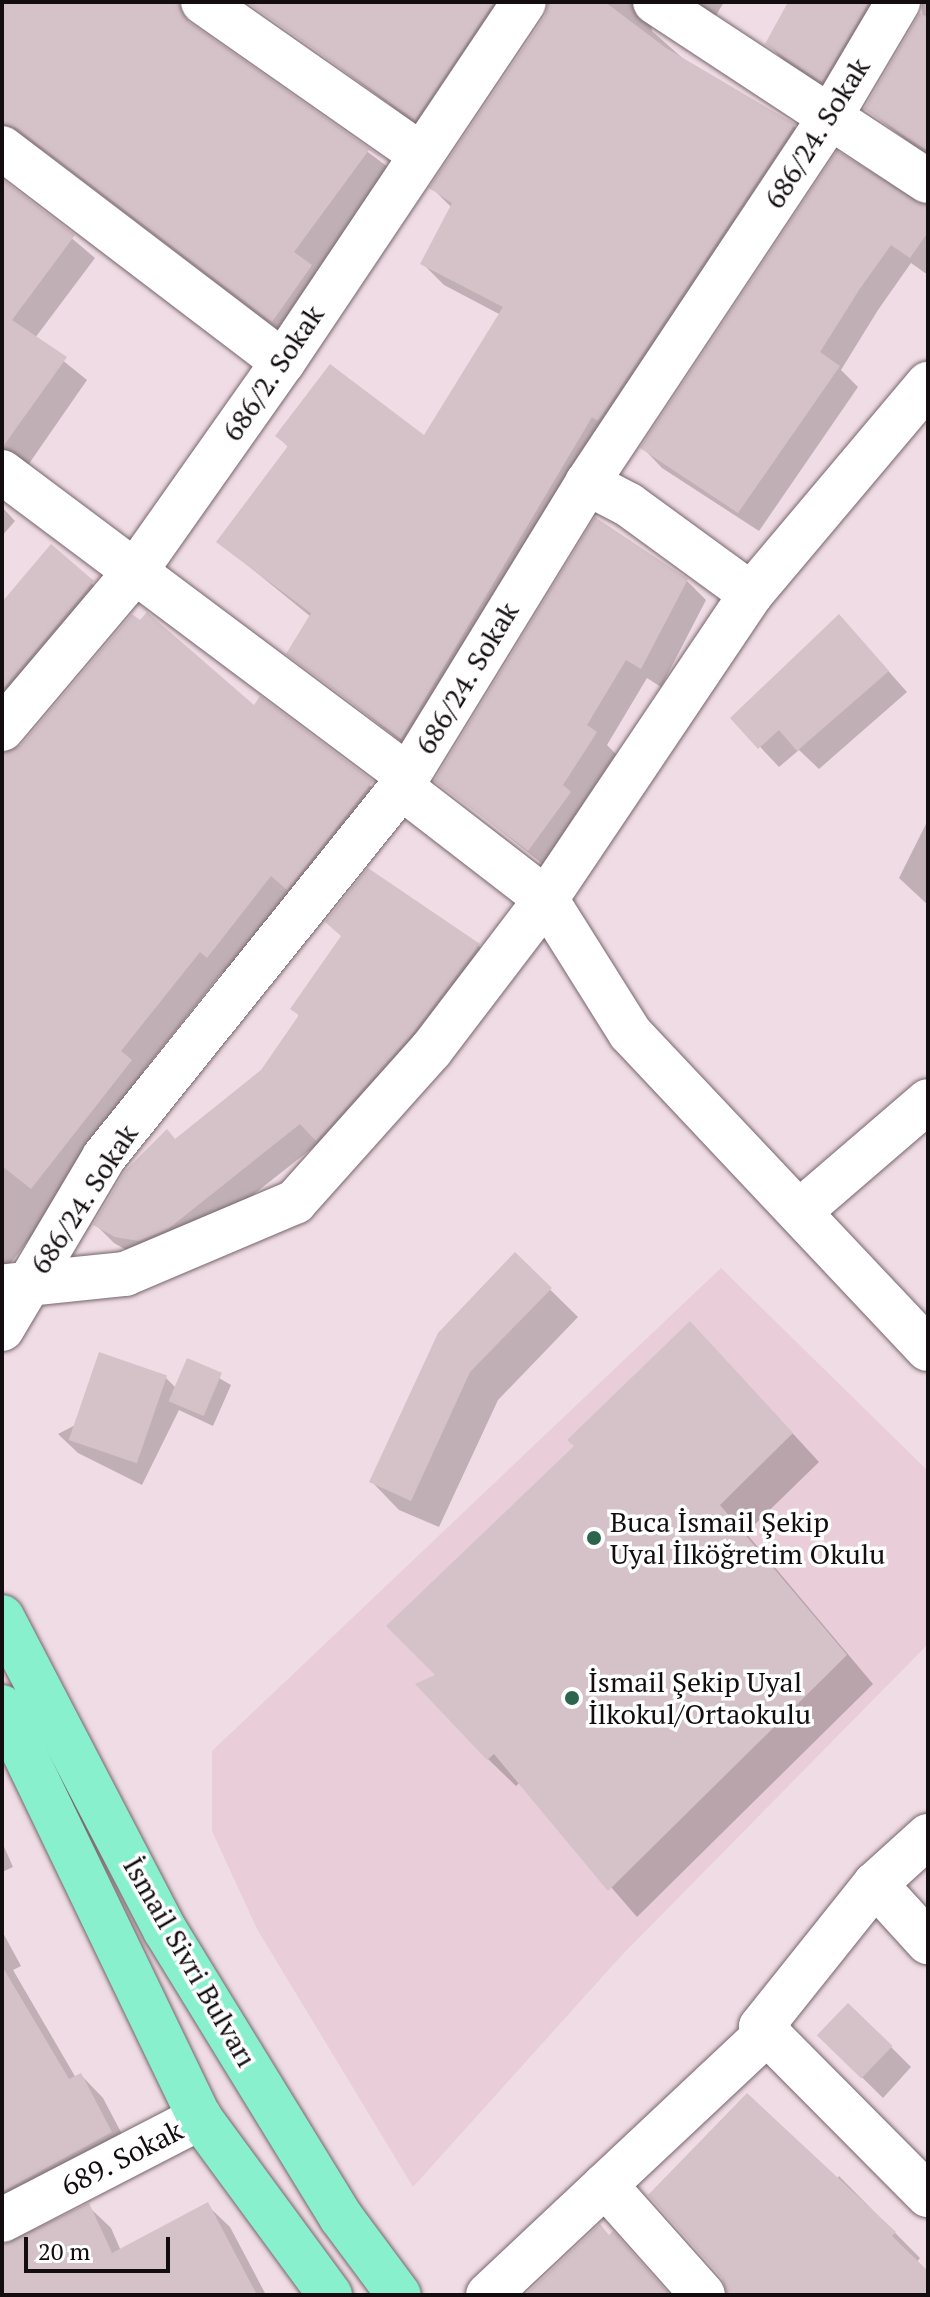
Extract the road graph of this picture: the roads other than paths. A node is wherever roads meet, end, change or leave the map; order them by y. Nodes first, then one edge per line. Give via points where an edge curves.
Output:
1 (203, 2) edge
2 (524, 2) edge
3 (655, 2) edge
4 (898, 2) edge
5 (830, 117) junction
6 (2, 148) edge
7 (419, 153) junction
8 (928, 181) edge
9 (283, 362) junction
10 (928, 384) edge
11 (2, 472) edge
12 (587, 483) junction
13 (134, 573) junction
14 (751, 594) junction
15 (2, 729) edge
16 (404, 781) junction
17 (546, 899) junction
18 (928, 1101) edge
19 (799, 1212) junction
20 (16, 1285) edge
21 (2, 1329) edge
22 (928, 1349) edge
23 (2, 1617) edge
24 (2, 1707) edge
25 (928, 1836) edge
26 (875, 1884) junction
27 (928, 1942) edge
28 (769, 2031) junction
29 (200, 2118) junction
30 (605, 2185) junction
31 (928, 2195) edge
32 (2, 2220) edge
33 (330, 2295) edge
34 (399, 2295) edge
35 (488, 2295) edge
36 (703, 2295) edge

1 - 7 street
2 - 7 street, 686/2. Sokak
3 - 5 street
4 - 5 street, 686/24. Sokak
5 - 8 street
5 - 12 street, 686/24. Sokak
6 - 9 street
7 - 9 street, 686/2. Sokak
9 - 13 street, 686/2. Sokak
10 - 14 street
11 - 13 street
12 - 14 street via 629,505
12 - 16 street, 686/24. Sokak
13 - 15 street, 686/2. Sokak
13 - 16 street
14 - 17 street
16 - 17 street
16 - 20 street, 686/24. Sokak via 104,1157
17 - 19 street via 630,1033
17 - 20 street via 431,1050 295,1202 125,1274
18 - 19 street
19 - 22 street
20 - 21 street, 686/24. Sokak
23 - 34 main road, İsmail Sivri Bulvarı via 165,1930 341,2217
24 - 29 main road, İsmail Sivri Bulvarı
25 - 26 street
26 - 27 street
26 - 28 street via 761,2027
28 - 30 street
28 - 31 street
29 - 32 street, 689. Sokak
29 - 33 main road, İsmail Sivri Bulvarı
30 - 35 street
30 - 36 street

